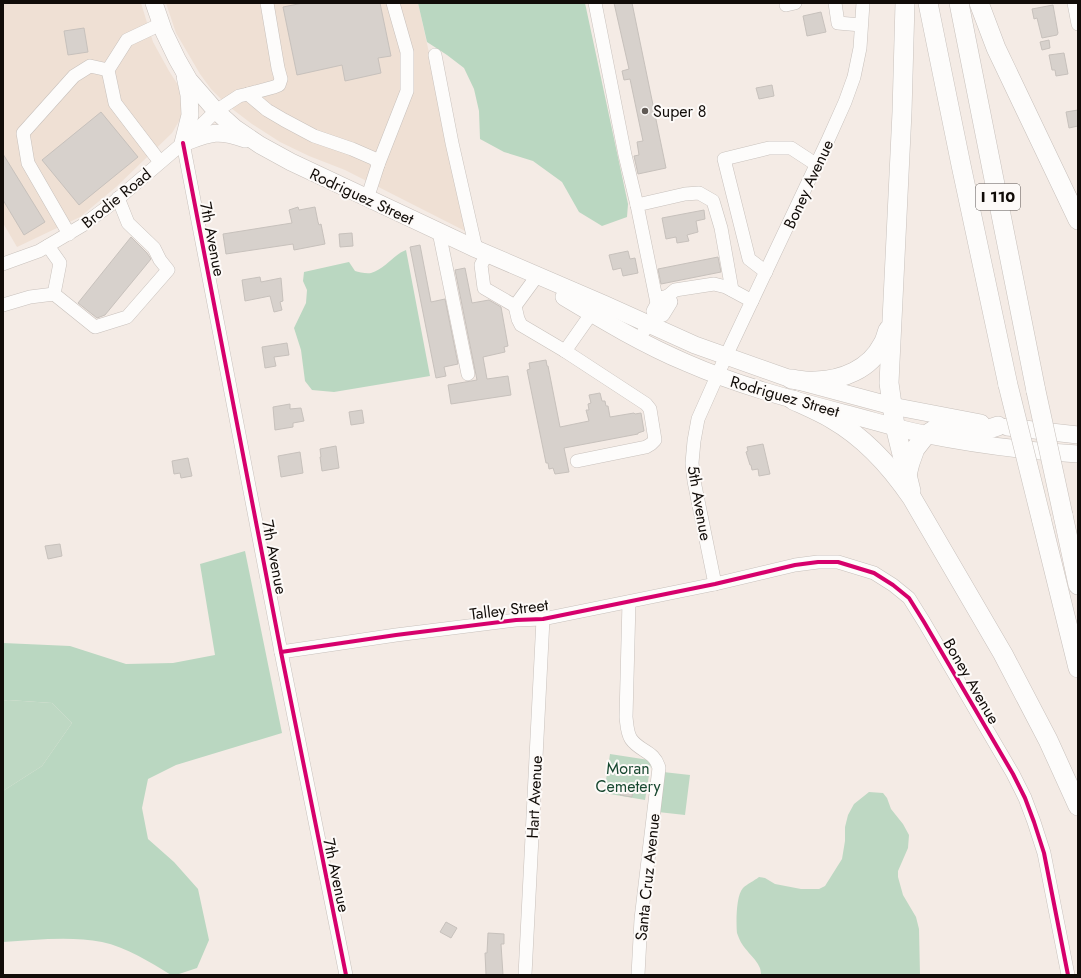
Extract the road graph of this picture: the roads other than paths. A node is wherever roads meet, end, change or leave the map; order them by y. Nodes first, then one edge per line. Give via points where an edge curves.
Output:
1 (154, 3) edge
2 (267, 3) edge
3 (393, 3) edge
4 (595, 3) edge
5 (835, 3) edge
6 (863, 3) edge
7 (905, 3) edge
8 (928, 3) edge
9 (959, 3) edge
10 (978, 3) edge
11 (1074, 3) edge
12 (161, 24) junction
13 (1078, 24) edge
14 (862, 25) junction
15 (435, 55) dead end
16 (108, 70) junction
17 (185, 73) junction
18 (248, 94) junction
19 (216, 111) junction
20 (183, 143) junction
21 (260, 145) junction
22 (160, 162) junction
23 (378, 165) junction
24 (817, 165) junction
25 (118, 198) junction
26 (367, 198) junction
27 (637, 205) junction
28 (1078, 220) edge
29 (439, 232) junction
30 (69, 234) junction
31 (48, 246) junction
32 (482, 252) junction
33 (3, 264) edge
34 (766, 272) junction
35 (536, 277) junction
36 (732, 290) junction
37 (54, 294) junction
38 (662, 299) junction
39 (752, 301) junction
40 (3, 304) edge
41 (515, 306) junction
42 (596, 308) junction
43 (893, 316) junction
44 (652, 320) junction
45 (639, 340) junction
46 (565, 351) junction
47 (726, 356) junction
48 (468, 374) dead end
49 (718, 376) junction
50 (791, 379) junction
51 (793, 400) junction
52 (892, 406) junction
53 (895, 426) junction
54 (998, 426) junction
55 (926, 435) junction
56 (1078, 435) edge
57 (1078, 454) edge
58 (577, 461) dead end
59 (907, 475) junction
60 (912, 498) junction
61 (715, 584) junction
62 (1078, 585) edge
63 (629, 602) junction
64 (543, 619) junction
65 (281, 652) junction
66 (1078, 668) edge
67 (1078, 806) edge
68 (346, 975) edge
69 (525, 975) edge
70 (638, 975) edge
71 (1068, 975) edge

1 - 12 main road
2 - 18 street, Brodie Road via 281,79 279,85
3 - 23 street via 407,52 407,91
4 - 27 street
5 - 14 street via 838,23
6 - 14 street, Boney Avenue
7 - 43 highway
8 - 66 highway, I 110, bridge via 1008,385
9 - 62 highway, I 110, bridge via 1036,391
10 - 28 highway via 999,55
11 - 13 street
12 - 16 street via 127,40
12 - 17 main road
14 - 24 street, Boney Avenue via 854,77
15 - 32 street via 452,142
16 - 22 street via 115,103
16 - 30 street via 90,66 74,76 23,133 28,163
17 - 19 main road, Rodriguez Street
17 - 20 main road via 190,115
18 - 19 street, Brodie Road via 239,96
18 - 23 street via 284,120 314,136 375,159
19 - 20 street, Brodie Road
19 - 21 main road, Rodriguez Street
20 - 21 main road via 212,133 225,133
20 - 22 street, Brodie Road
20 - 65 street, 7th Avenue
21 - 26 main road, Rodriguez Street
22 - 25 street, Brodie Road
23 - 26 street
24 - 34 street, Boney Avenue
24 - 34 street via 791,148 769,148 724,159 748,259
25 - 30 street, Brodie Road
25 - 37 street via 128,223 154,248 168,270 127,317 95,327
26 - 29 main road, Rodriguez Street
27 - 36 street via 699,193 713,201 721,228
27 - 38 street
29 - 32 main road, Rodriguez Street
29 - 48 street
30 - 31 street, Brodie Road
31 - 33 street, Brodie Road
31 - 37 street via 60,263
32 - 35 main road, Rodriguez Street
32 - 41 street via 484,288
34 - 39 street, Boney Avenue
35 - 41 street
35 - 42 main road, Rodriguez Street
36 - 38 street via 714,284 675,290
36 - 39 street
37 - 40 street
38 - 44 street via 671,302 663,316
39 - 47 street, Boney Avenue
41 - 46 street via 521,325
42 - 44 main road, Rodriguez Street
42 - 45 main road, Rodriguez Street
42 - 46 street
43 - 50 highway via 883,344 859,369 838,379
43 - 52 highway via 889,383
44 - 45 street
44 - 47 main road, Rodriguez Street via 695,345
45 - 49 main road, Rodriguez Street
46 - 58 street via 646,404 650,409 655,440 646,447
47 - 49 street, 5th Avenue
47 - 50 main road, Rodriguez Street
49 - 51 main road, Rodriguez Street
49 - 61 street, 5th Avenue via 698,419 692,463
50 - 52 main road, Rodriguez Street
51 - 53 main road, Rodriguez Street
51 - 60 highway via 833,419 859,438 884,461
52 - 53 highway
52 - 54 main road, Rodriguez Street
53 - 55 main road, Rodriguez Street
53 - 59 highway
54 - 55 highway via 983,431 940,426
54 - 56 main road, Rodriguez Street
55 - 57 main road, Rodriguez Street via 1029,451
55 - 59 highway via 915,449
59 - 60 highway
60 - 67 highway via 1003,654 1048,740
61 - 63 street, Talley Street
61 - 71 street, Boney Avenue via 795,565 838,562 874,573 908,598 1025,798 1044,853
63 - 64 street, Talley Street
63 - 70 street, Santa Cruz Avenue via 627,728 630,738 637,746 654,756 660,768 641,919
64 - 65 street, Talley Street via 516,620
64 - 69 street, Hart Avenue
65 - 68 street, 7th Avenue

